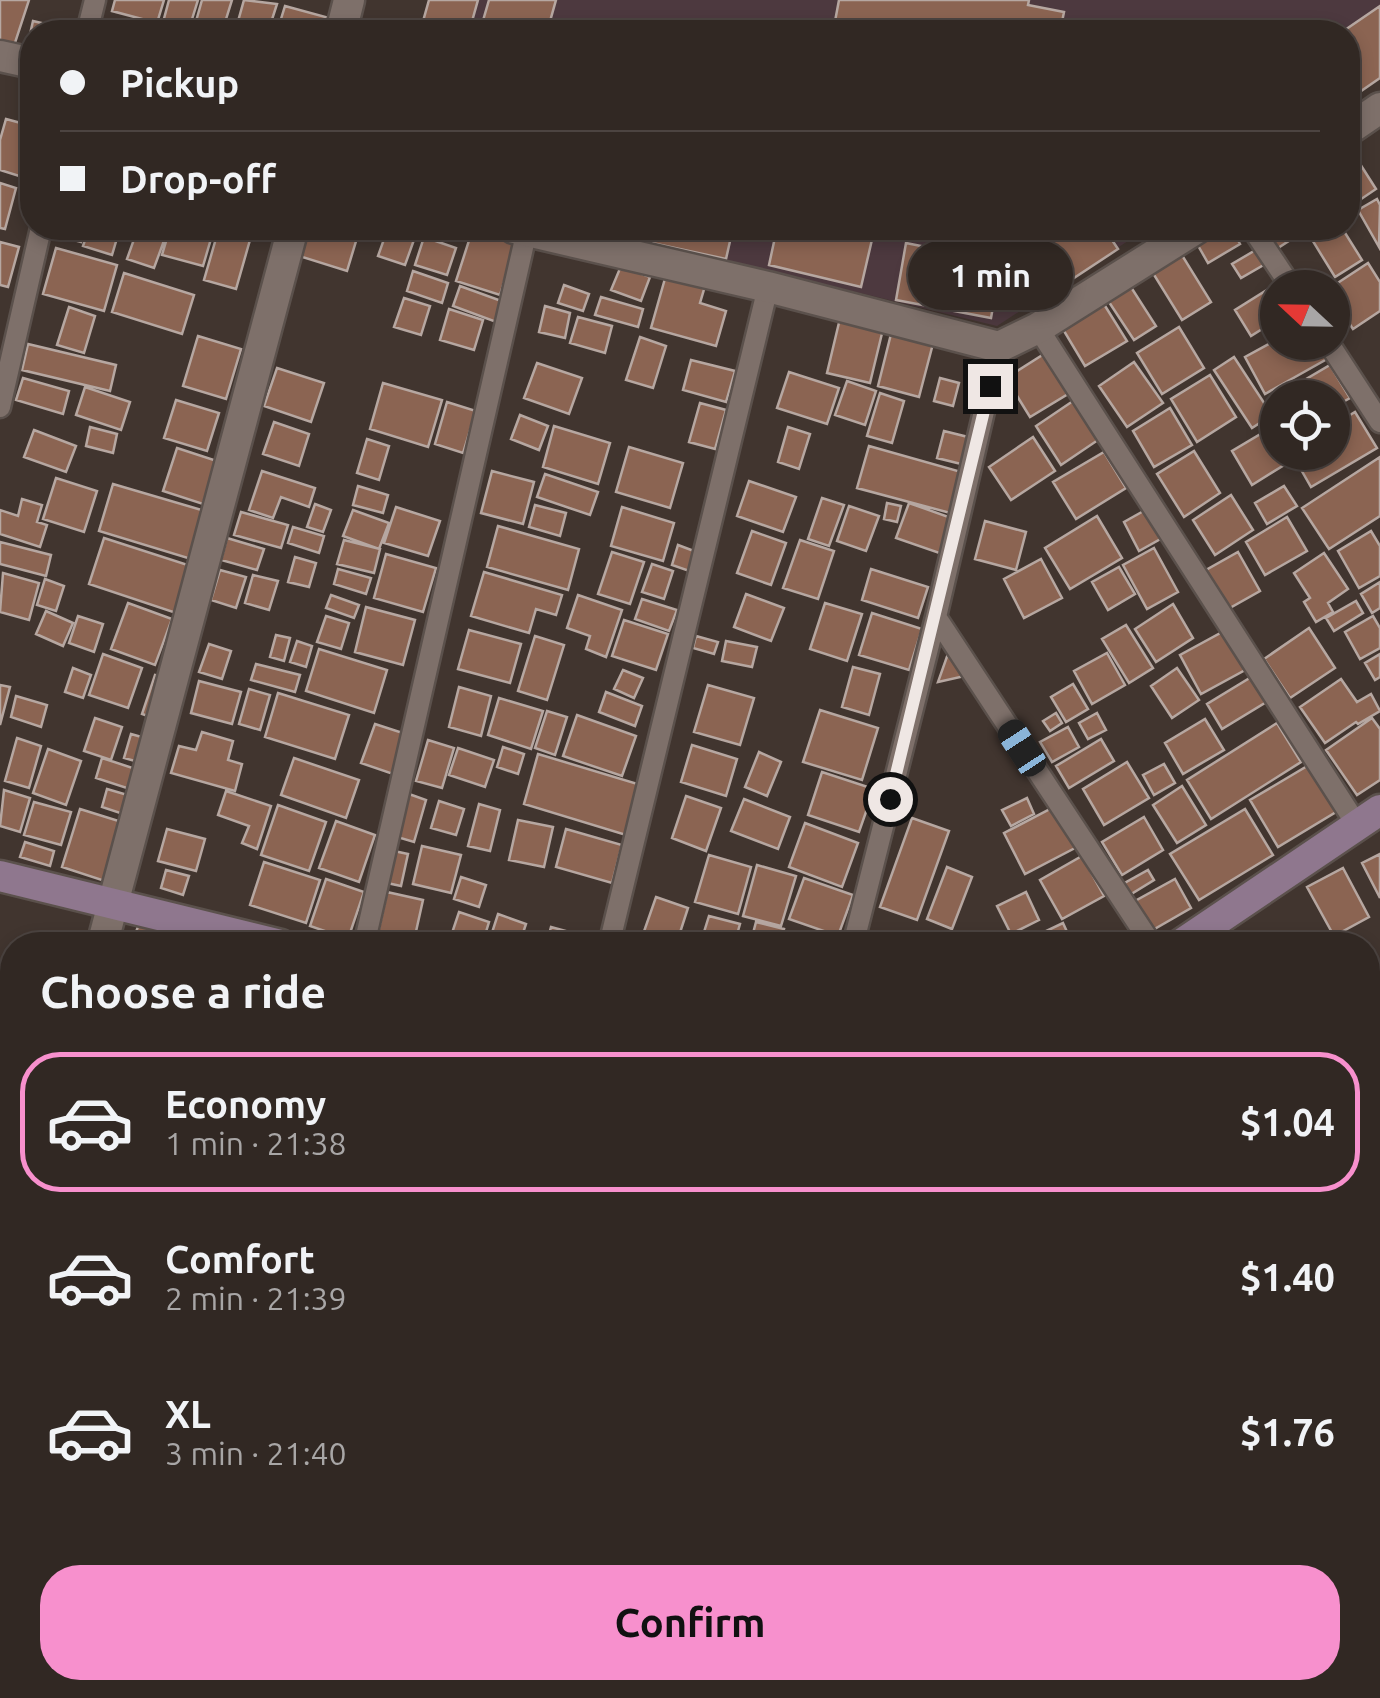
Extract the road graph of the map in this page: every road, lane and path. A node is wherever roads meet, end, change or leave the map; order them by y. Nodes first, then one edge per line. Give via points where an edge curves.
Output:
1 (38, 240) edge
2 (290, 240) edge
3 (518, 240) edge
4 (567, 240) edge
5 (1179, 240) edge
6 (1260, 240) edge
7 (1280, 270) edge
8 (768, 287) junction
9 (1038, 328) junction
10 (999, 347) junction
11 (1340, 360) edge
12 (0, 406) edge
13 (1380, 422) edge
14 (936, 617) junction
15 (1368, 817) edge
16 (0, 876) edge
17 (116, 903) junction
18 (106, 932) edge
19 (230, 932) edge
20 (367, 932) edge
21 (613, 932) edge
22 (856, 932) edge
23 (1143, 932) edge
24 (1199, 932) edge

1 - 12 lane
2 - 17 street
3 - 20 lane
4 - 8 street
5 - 9 street
6 - 7 lane
8 - 10 street
8 - 21 lane
9 - 10 street
9 - 15 lane
10 - 14 lane
11 - 13 lane
14 - 22 lane
14 - 23 lane
15 - 24 street
16 - 17 street
17 - 18 street
17 - 19 street

